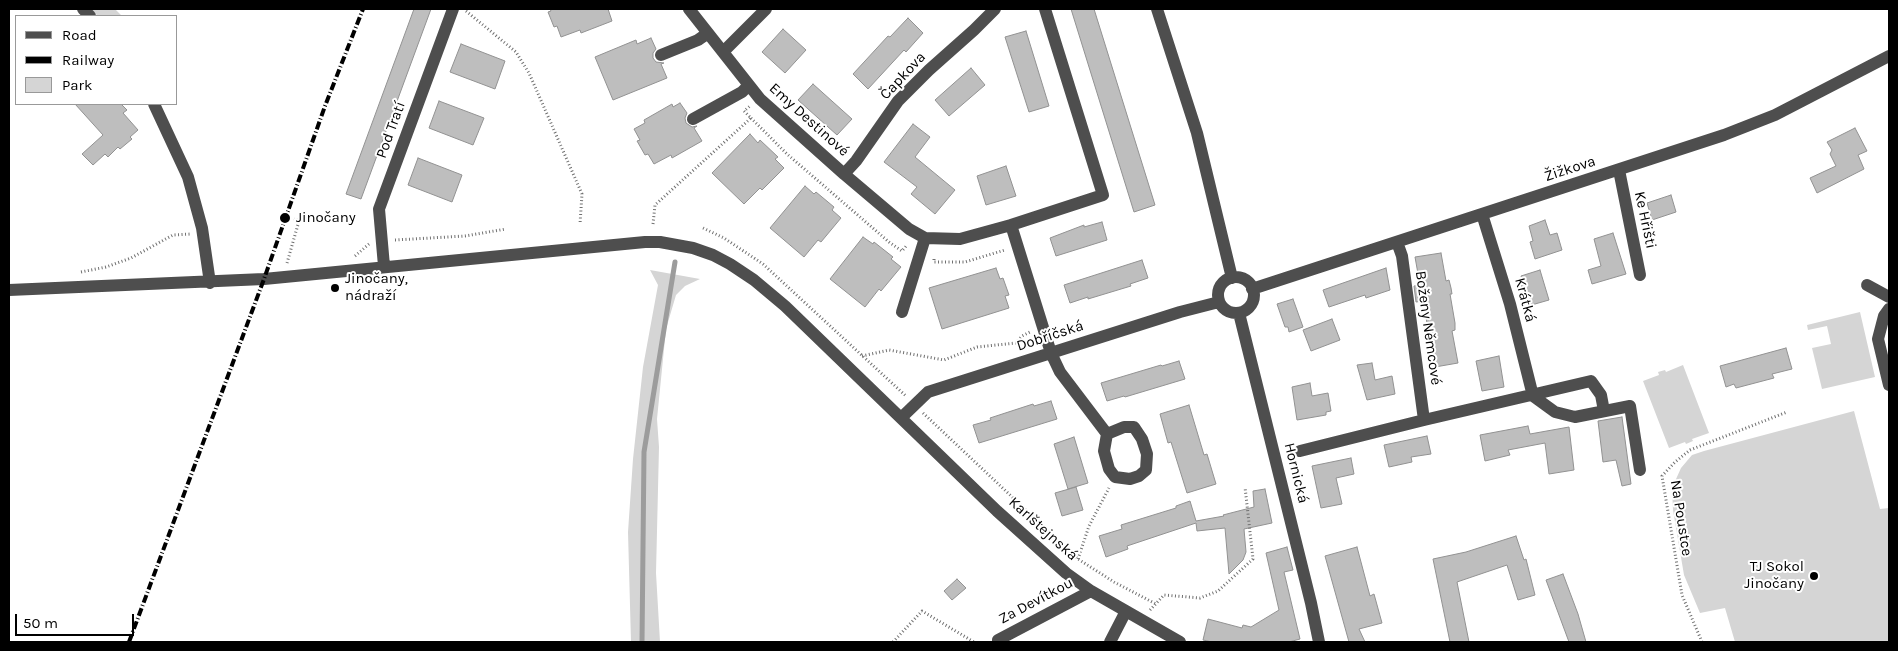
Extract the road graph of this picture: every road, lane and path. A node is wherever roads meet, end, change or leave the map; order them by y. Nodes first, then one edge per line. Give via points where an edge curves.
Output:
1 (453, 9) edge
2 (464, 9) edge
3 (689, 9) edge
4 (766, 9) edge
5 (995, 9) edge
6 (1045, 9) edge
7 (1158, 9) edge
8 (708, 33) junction
9 (722, 52) junction
10 (661, 55) dead end
11 (1889, 56) edge
12 (749, 85) junction
13 (760, 100) junction
14 (154, 105) edge
15 (751, 118) junction
16 (693, 119) dead end
17 (1619, 170) junction
18 (844, 174) junction
19 (1482, 214) junction
20 (294, 219) dead end
21 (201, 223) junction
22 (580, 224) dead end
23 (653, 224) dead end
24 (1011, 225) junction
25 (506, 229) dead end
26 (925, 238) junction
27 (382, 241) junction
28 (1397, 242) junction
29 (909, 243) dead end
30 (934, 256) dead end
31 (348, 257) dead end
32 (1008, 258) dead end
33 (295, 265) dead end
34 (384, 266) junction
35 (74, 273) dead end
36 (1640, 275) dead end
37 (1232, 278) junction
38 (210, 283) junction
39 (1867, 285) dead end
40 (1252, 289) junction
41 (9, 290) edge
42 (1889, 296) edge
43 (1219, 302) junction
44 (1889, 309) edge
45 (902, 312) dead end
46 (1239, 313) junction
47 (1028, 323) dead end
48 (1044, 327) junction
49 (1030, 332) junction
50 (1051, 353) junction
51 (862, 356) dead end
52 (1889, 385) edge
53 (1533, 396) junction
54 (921, 411) dead end
55 (1604, 411) junction
56 (1787, 412) dead end
57 (901, 418) junction
58 (1424, 420) junction
59 (1107, 434) junction
60 (1300, 451) dead end
61 (1640, 470) dead end
62 (1115, 476) junction
63 (1246, 487) dead end
64 (1078, 559) junction
65 (1091, 590) junction
66 (1156, 604) junction
67 (1126, 611) junction
68 (1141, 619) junction
69 (893, 642) edge
70 (974, 642) edge
71 (998, 642) edge
72 (1110, 642) edge
73 (1180, 642) edge
74 (1319, 642) edge
75 (1702, 642) edge

1 - 27 street, Pod Tratí via 379,209
2 - 22 path via 516,52 529,73 582,194
3 - 8 street, Emy Destinové
4 - 9 street
5 - 18 street, Čapkova via 898,102
6 - 24 street via 1103,196
7 - 37 street via 1197,133
8 - 9 street, Emy Destinové
8 - 10 street
9 - 12 street, Emy Destinové
11 - 17 street, Žižkova via 1775,115
12 - 13 street, Emy Destinové
12 - 16 street
13 - 15 path via 744,111
13 - 18 street, Emy Destinové
14 - 21 street via 188,177
15 - 23 path via 655,205
15 - 29 path via 787,154 889,242 902,251
17 - 19 street, Žižkova
17 - 36 street, Ke Hřišti
18 - 26 street, Emy Destinové via 909,229
19 - 28 street, Žižkova
19 - 53 street, Krátká via 1510,304
20 - 33 path via 299,221 286,266
21 - 35 path via 196,233 173,235 131,258
21 - 38 street
24 - 26 street via 960,239
24 - 48 street
25 - 27 path via 465,236
26 - 45 street
27 - 31 path via 372,242 355,256
27 - 34 street, Pod Tratí
28 - 40 street, Žižkova
28 - 58 street, Boženy Němcové via 1402,256
30 - 32 path via 934,262 965,262 1005,249
34 - 38 street, Karlštejnská
34 - 57 street, Karlštejnská via 645,242 693,248 713,255 754,280
37 - 40 street via 1244,280
37 - 43 street via 1226,280 1219,290
38 - 41 street, Karlštejnská
39 - 42 street
40 - 46 street via 1249,307
43 - 46 street via 1227,311
43 - 50 street, Dobříčská
44 - 52 street via 1878,339
46 - 74 street, Hornická
47 - 49 path
48 - 49 path
48 - 50 street
49 - 51 path via 1016,343 977,347 944,360 889,350
50 - 57 street, Dobříčská via 928,392
50 - 59 street via 1060,372
53 - 55 street via 1555,412 1576,417
53 - 55 street via 1591,382 1601,395
53 - 58 street
54 - 64 path
55 - 61 street via 1630,406
56 - 75 path, Na Poustce via 1690,450 1662,476 1682,595
57 - 65 street, Karlštejnská via 1004,517 1066,573
58 - 60 street
59 - 62 street via 1104,451 1109,469
59 - 62 street via 1124,427 1134,428 1147,454 1146,470 1139,476 1130,479
62 - 64 path via 1089,526
63 - 66 path via 1253,559 1218,591 1200,598 1164,595
64 - 66 path
65 - 67 street, Karlštejnská
65 - 71 street, Za Devítkou
66 - 68 path
67 - 68 street, Karlštejnská
67 - 72 street
68 - 73 street, Karlštejnská
69 - 70 path via 922,611

